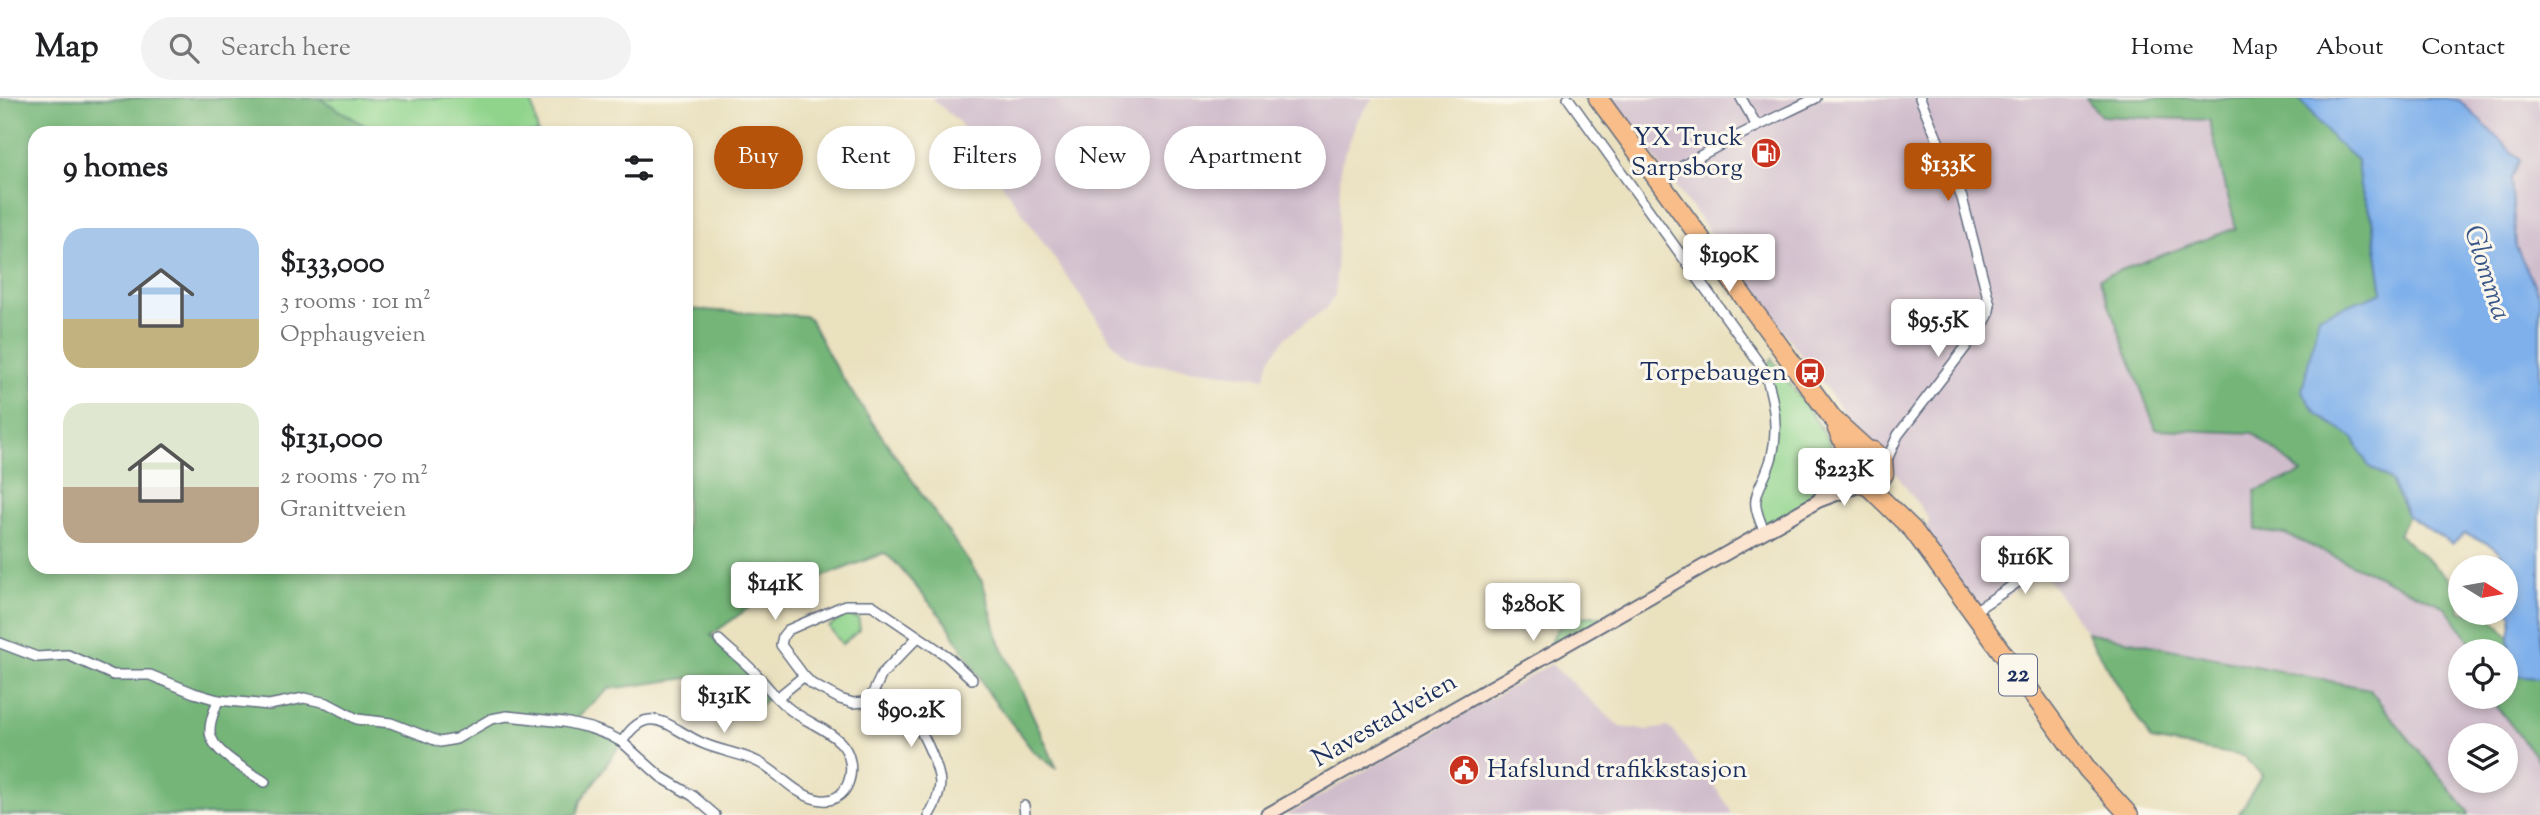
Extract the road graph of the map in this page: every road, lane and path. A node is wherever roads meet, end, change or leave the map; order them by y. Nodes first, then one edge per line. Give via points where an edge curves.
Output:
1 (1567, 98) edge
2 (1598, 98) edge
3 (1741, 98) edge
4 (1816, 98) edge
5 (1920, 98) edge
6 (1757, 126) junction
7 (1658, 181) junction
8 (1833, 419) junction
9 (1898, 435) junction
10 (1876, 447) junction
11 (1850, 464) junction
12 (1884, 470) junction
13 (1865, 485) junction
14 (1818, 501) junction
15 (1913, 530) junction
16 (1765, 532) junction
17 (2060, 554) dead end
18 (1973, 612) junction
19 (917, 638) junction
20 (719, 639) dead end
21 (0, 643) edge
22 (804, 677) junction
23 (972, 678) dead end
24 (872, 695) junction
25 (777, 698) junction
26 (218, 700) junction
27 (622, 742) junction
28 (265, 782) dead end
29 (716, 815) edge
30 (929, 815) edge
31 (1267, 815) edge
32 (2129, 815) edge

1 - 16 street via 1764,370 1775,408 1775,428 1772,456 1754,505
2 - 7 highway, 22
3 - 6 street
4 - 6 street
5 - 9 street via 1962,198 1990,306 1982,326
6 - 7 street
7 - 8 highway, 22
8 - 10 highway, 22
8 - 11 highway, 22
9 - 10 street
9 - 12 street
10 - 11 highway via 1857,453
10 - 12 highway, 22
11 - 13 highway, 22 via 1852,478
11 - 14 street, Navestadveien
12 - 13 highway via 1878,482
12 - 15 highway, 22
13 - 14 street, Navestadveien
13 - 15 highway, 22
14 - 16 street, Navestadveien
15 - 18 highway, 22
16 - 31 street, Navestadveien
17 - 18 street
18 - 32 highway, 22 via 2088,770
19 - 22 street via 872,606 845,605 830,610 783,636 781,645
19 - 23 street
19 - 24 street via 882,674
20 - 25 street
21 - 26 street via 37,657 68,656 113,675 150,675
22 - 24 street via 853,703 865,702
22 - 25 street
24 - 30 street via 915,721 940,784
25 - 27 street via 841,743 848,753 851,777 839,795 828,800 806,795 760,763 701,743 659,720 638,723
26 - 27 street via 269,705 304,698 327,703 356,719 391,723 440,742 507,716 564,722
26 - 28 street via 209,734 214,744
27 - 29 street via 661,777

